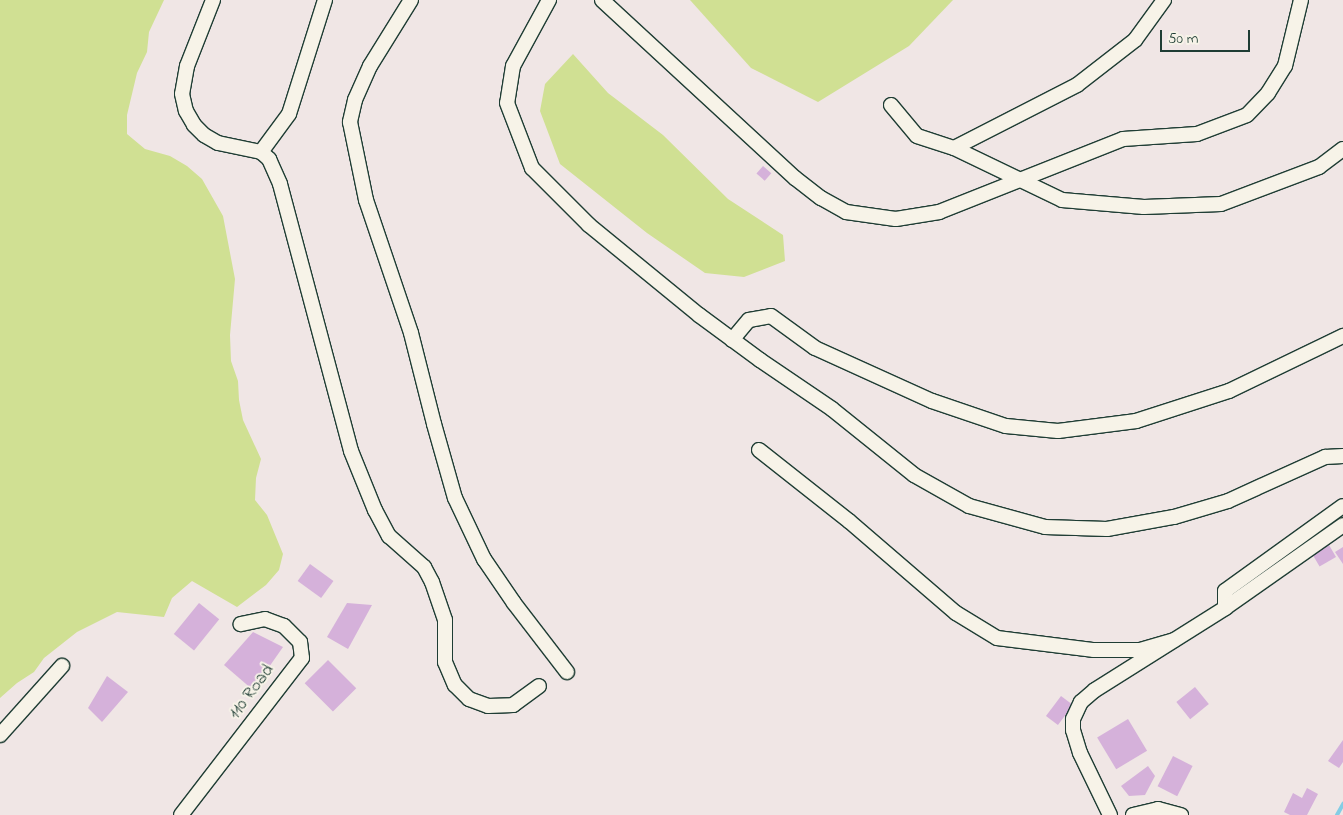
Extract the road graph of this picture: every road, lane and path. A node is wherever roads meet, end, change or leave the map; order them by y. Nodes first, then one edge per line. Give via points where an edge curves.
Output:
1 (213, 0) edge
2 (325, 0) edge
3 (411, 0) edge
4 (549, 0) edge
5 (602, 0) edge
6 (1164, 0) edge
7 (1302, 0) edge
8 (891, 105) dead end
9 (954, 148) junction
10 (1343, 149) edge
11 (261, 152) junction
12 (1019, 180) junction
13 (1343, 336) edge
14 (732, 340) junction
15 (759, 450) dead end
16 (1343, 456) edge
17 (1343, 506) edge
18 (1343, 525) edge
19 (1225, 608) junction
20 (242, 624) dead end
21 (1174, 640) junction
22 (62, 666) dead end
23 (567, 672) dead end
24 (539, 686) dead end
25 (0, 736) edge
26 (181, 815) edge
27 (1110, 815) edge
28 (1134, 815) edge
29 (1181, 815) edge

1 - 11 street via 187,66 182,94 186,111 194,125 218,143
2 - 11 street via 289,114
3 - 23 street via 370,66 355,100 350,122 366,200 411,332 455,498 484,559
4 - 14 street via 513,66 507,103 532,168 589,225
5 - 12 street via 795,178 846,212 896,219 939,212
6 - 9 street via 1135,40 1077,85
7 - 12 street via 1285,66 1268,93 1247,115 1197,134 1123,139
8 - 9 street via 917,136
9 - 12 street
10 - 12 street via 1319,167 1221,204 1144,207 1062,200
11 - 24 street via 269,159 280,184 352,451 389,536 424,567 432,582 445,620 445,662 455,685 469,699 488,706 513,705
13 - 14 street via 1229,391 1136,421 1058,431 1006,426 932,401 815,348 771,316 749,320
14 - 16 street via 832,409 914,475 969,506 1045,527 1107,529 1174,518 1228,501 1325,457
15 - 21 street via 956,613 997,638 1094,650 1140,650
17 - 19 street via 1224,591
18 - 19 street
19 - 21 street
20 - 26 street, 110 Road via 265,619 284,626 300,642 302,658
21 - 27 street via 1095,690 1081,702 1073,719 1080,753
22 - 25 street
28 - 29 street via 1158,809

